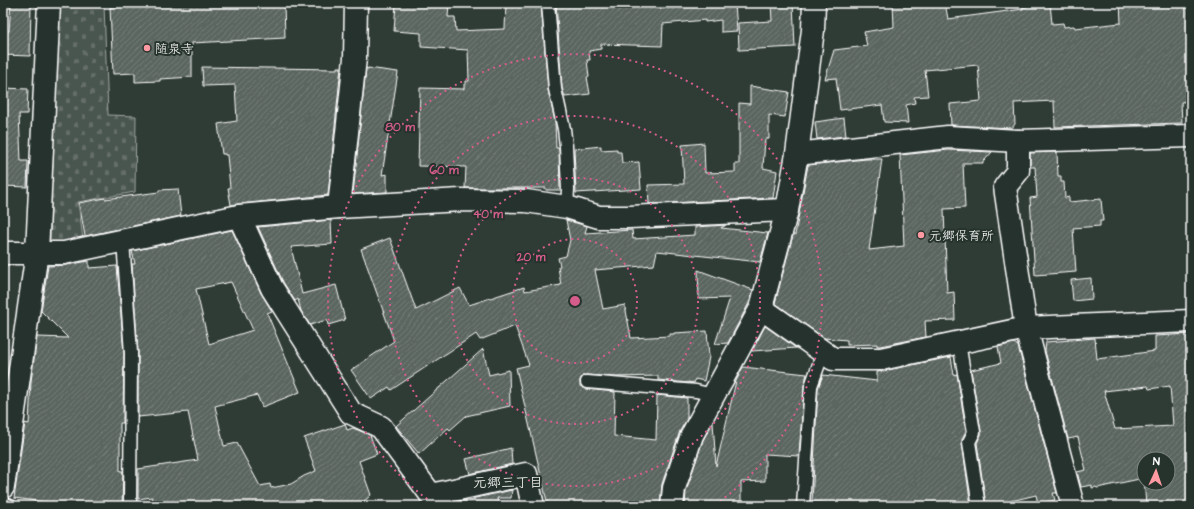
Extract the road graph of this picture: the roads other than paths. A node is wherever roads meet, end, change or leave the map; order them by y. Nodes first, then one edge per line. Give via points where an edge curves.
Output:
1 (49, 3) edge
2 (356, 3) edge
3 (548, 3) edge
4 (814, 3) edge
5 (1191, 136) edge
6 (1018, 141) junction
7 (797, 154) junction
8 (339, 207) junction
9 (566, 207) junction
10 (788, 210) junction
11 (239, 216) junction
12 (123, 241) junction
13 (37, 252) junction
14 (3, 253) edge
15 (761, 308) junction
16 (1191, 321) edge
17 (1026, 328) junction
18 (959, 343) junction
19 (823, 353) junction
20 (587, 382) dead end
21 (713, 395) junction
22 (3, 487) edge
23 (428, 500) edge
24 (3, 503) edge
25 (10, 506) edge
26 (130, 506) edge
27 (533, 506) edge
28 (672, 506) edge
29 (803, 506) edge
30 (979, 506) edge
31 (1073, 506) edge

1 - 13 street
2 - 8 street via 355,58
3 - 9 lane via 555,89 566,146
4 - 7 street via 813,30
5 - 6 street
6 - 7 street via 948,137
6 - 17 street via 1018,171 1005,186
7 - 10 street
8 - 9 street via 461,200 526,201
8 - 11 street
9 - 10 street via 599,217
10 - 15 street
11 - 12 street
11 - 23 street via 272,288 351,413 381,427
12 - 13 street via 64,253
12 - 26 lane via 131,353
13 - 14 street
13 - 22 street
15 - 19 street
15 - 21 street
16 - 17 street
17 - 18 street
17 - 31 street
18 - 19 street via 881,359 833,359
18 - 30 lane via 974,432 969,442
19 - 29 lane via 811,386
20 - 21 lane via 696,391
21 - 28 street via 692,435 674,488
23 - 27 street via 526,474
24 - 25 lane

